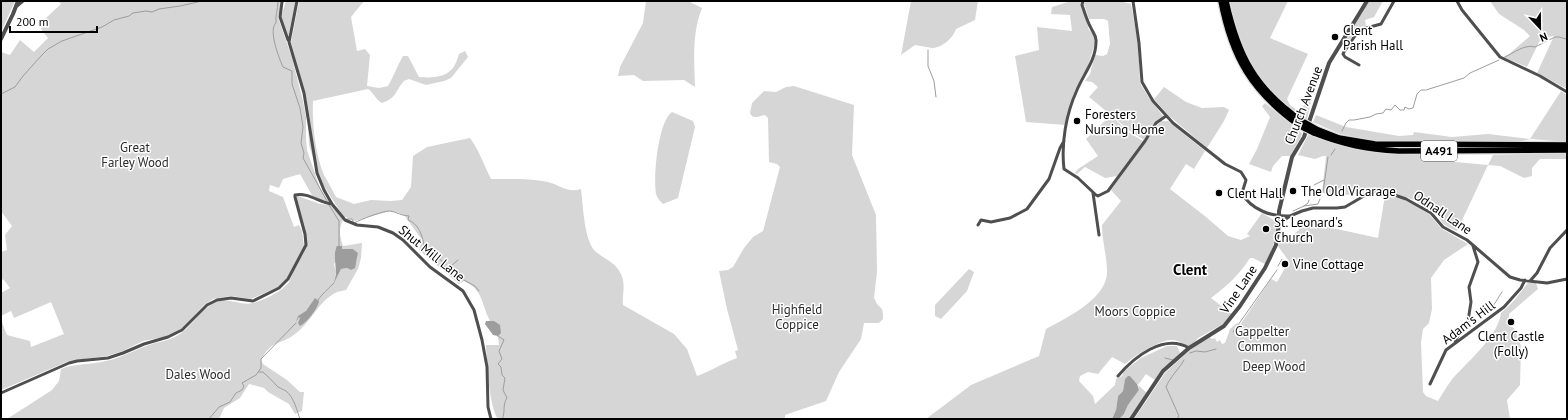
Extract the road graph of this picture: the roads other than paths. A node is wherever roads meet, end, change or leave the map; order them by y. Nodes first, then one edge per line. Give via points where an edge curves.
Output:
1 (18, 1) edge
2 (23, 1) edge
3 (281, 1) edge
4 (297, 1) edge
5 (1083, 1) edge
6 (1133, 1) edge
7 (1221, 1) edge
8 (1226, 1) edge
9 (1367, 1) edge
10 (1394, 1) edge
11 (1457, 1) edge
12 (16, 7) junction
13 (1, 39) edge
14 (289, 42) junction
15 (1342, 42) junction
16 (1349, 44) junction
17 (1359, 65) dead end
18 (1567, 92) edge
19 (1166, 116) junction
20 (1301, 123) junction
21 (1315, 131) junction
22 (1064, 141) junction
23 (1567, 145) edge
24 (1567, 150) edge
25 (1092, 192) junction
26 (330, 204) junction
27 (1279, 215) junction
28 (1290, 216) junction
29 (1279, 224) junction
30 (978, 225) dead end
31 (1567, 230) edge
32 (1099, 235) dead end
33 (1473, 246) junction
34 (1537, 273) junction
35 (1567, 279) edge
36 (1525, 280) junction
37 (1530, 281) junction
38 (1541, 282) junction
39 (1460, 333) junction
40 (1464, 337) junction
41 (1455, 343) junction
42 (1189, 348) junction
43 (1118, 376) dead end
44 (1430, 384) dead end
45 (1, 393) edge
46 (491, 419) edge
47 (1131, 419) edge

1 - 12 street
2 - 12 street
3 - 14 street via 280,17
4 - 14 street, Shut Mill Lane
5 - 22 street via 1082,5 1097,44 1090,66 1074,96
6 - 19 street via 1142,82
7 - 20 highway, A491 via 1230,38 1253,83 1272,104
8 - 20 highway, A491 via 1232,27 1247,65 1263,87
9 - 15 street, Church Avenue
10 - 16 street via 1381,24 1359,30
11 - 18 street via 1500,57
12 - 13 street
14 - 26 street, Shut Mill Lane via 304,93 316,173
15 - 16 street
15 - 27 street, Church Avenue via 1329,63 1304,138 1292,157
16 - 17 street via 1343,54
19 - 25 street via 1156,123 1108,191 1098,196
19 - 27 street, Odnall Lane via 1194,141 1225,164 1241,172 1246,180 1242,193 1246,199 1267,214
20 - 21 highway, A491, bridge
21 - 23 highway, A491 via 1374,144
21 - 24 highway, A491 via 1339,143 1399,151
22 - 25 street via 1064,169
22 - 30 street via 1049,179 1027,209 1010,218 991,222 981,220
25 - 32 street
26 - 45 street via 304,195 295,196 305,234 305,248 288,279 272,293 253,301 231,298 217,300 207,305 182,330 168,338 144,344 124,354 69,363
26 - 46 street, Shut Mill Lane via 351,223 378,227 392,233 430,267 463,291 474,310 482,340
27 - 28 street, Odnall Lane
27 - 29 street, Church Avenue
28 - 29 street, Odnall Lane
28 - 33 street, Odnall Lane via 1313,208 1345,207 1369,193 1386,192 1431,213 1443,227
29 - 42 street, Vine Lane via 1276,245 1259,278 1231,319
31 - 34 street via 1550,248
33 - 36 street, Odnall Lane via 1510,277
33 - 39 street via 1478,262 1469,287 1472,302 1468,321
34 - 37 street
34 - 38 street
35 - 38 street, Odnall Lane via 1552,283
36 - 37 street, Odnall Lane
36 - 40 street, Adam's Hill via 1504,307
37 - 38 street, Odnall Lane
39 - 40 street
39 - 41 street
40 - 41 street, Adam's Hill
41 - 44 street, Adam's Hill via 1443,354
42 - 43 street via 1177,343 1165,344 1142,354
42 - 47 street, Vine Lane via 1163,371

